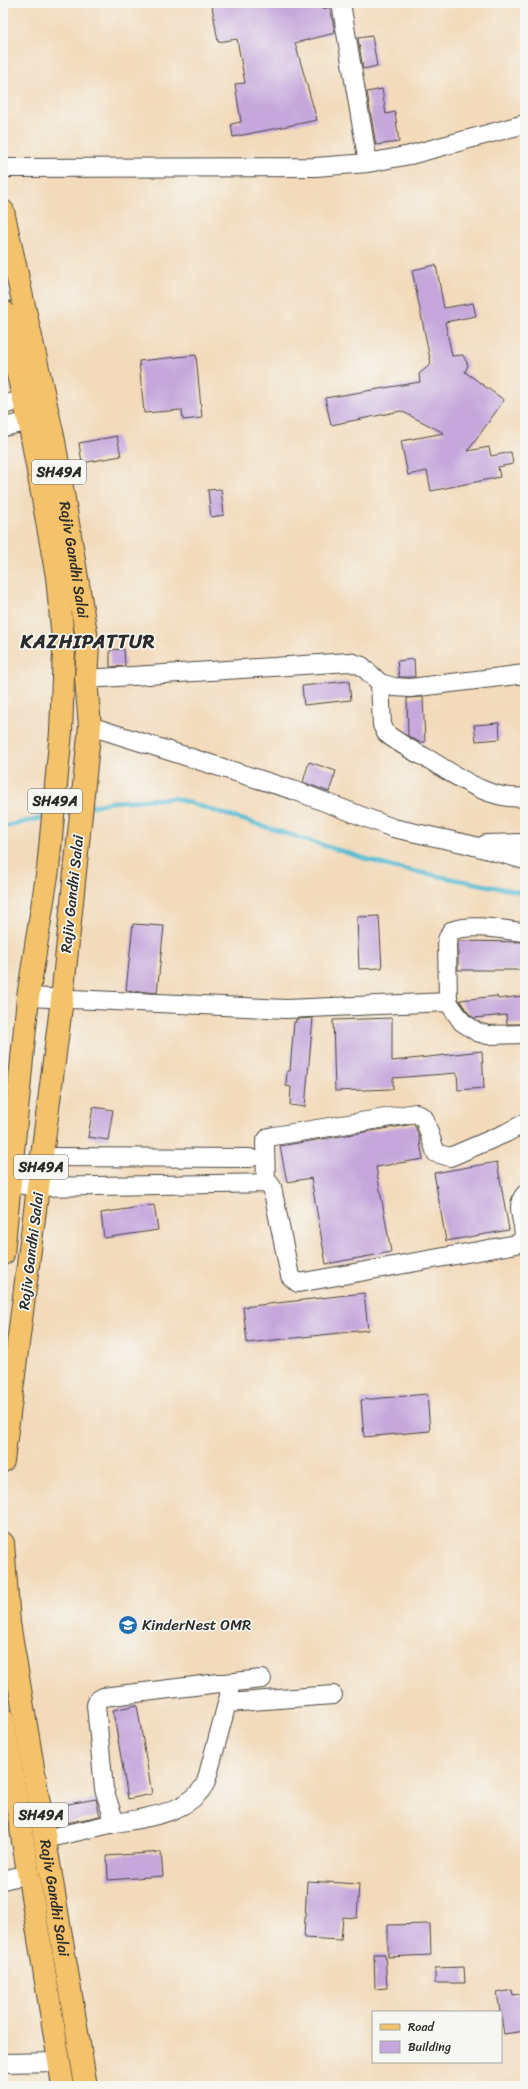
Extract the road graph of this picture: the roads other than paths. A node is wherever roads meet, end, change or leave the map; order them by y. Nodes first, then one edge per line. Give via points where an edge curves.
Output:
1 (341, 3) edge
2 (525, 124) edge
3 (368, 163) junction
4 (3, 168) edge
5 (3, 211) edge
6 (3, 310) edge
7 (23, 400) edge
8 (39, 420) junction
9 (3, 427) edge
10 (525, 674) edge
11 (86, 680) junction
12 (380, 683) junction
13 (90, 732) junction
14 (525, 797) edge
15 (525, 843) edge
16 (467, 844) junction
17 (525, 860) edge
18 (525, 932) edge
19 (28, 997) junction
20 (62, 999) junction
21 (448, 1002) junction
22 (525, 1034) edge
23 (525, 1123) edge
24 (42, 1157) junction
25 (250, 1158) dead end
26 (10, 1183) junction
27 (266, 1183) junction
28 (38, 1187) junction
29 (525, 1194) edge
30 (3, 1254) edge
31 (3, 1462) edge
32 (3, 1543) edge
33 (262, 1679) dead end
34 (225, 1684) junction
35 (333, 1695) dead end
36 (227, 1703) junction
37 (3, 1719) edge
38 (8, 1776) edge
39 (115, 1823) junction
40 (45, 1839) junction
41 (28, 1874) junction
42 (3, 1880) edge
43 (59, 2062) junction
44 (3, 2063) edge
45 (63, 2086) edge
46 (86, 2086) edge

1 - 3 street
2 - 3 street via 410,155
3 - 4 street via 315,167
5 - 7 main road, Rajiv Gandhi Salai / SH49A
6 - 7 main road, Rajiv Gandhi Salai / SH49A
7 - 8 main road, Rajiv Gandhi Salai / SH49A
8 - 9 street
8 - 11 main road, Rajiv Gandhi Salai / SH49A via 88,645
8 - 19 main road, Rajiv Gandhi Salai / SH49A via 64,650 61,732 48,869
10 - 12 street via 410,688
11 - 12 street via 350,662 362,666
11 - 13 main road, Rajiv Gandhi Salai / SH49A
12 - 14 street via 382,725 386,733 482,790 504,796
13 - 16 street via 296,791 393,828
13 - 20 main road, Rajiv Gandhi Salai / SH49A
15 - 16 street
16 - 17 street
18 - 21 street via 481,928 451,931 447,940
19 - 20 street
19 - 26 main road, Rajiv Gandhi Salai / SH49A
20 - 21 street via 286,1009
20 - 24 main road, Rajiv Gandhi Salai / SH49A
21 - 22 street via 462,1022 477,1032 488,1035
23 - 27 street via 450,1157 436,1153 424,1118 416,1113 269,1137 265,1142
24 - 25 street
24 - 28 main road, Rajiv Gandhi Salai / SH49A
26 - 28 street
26 - 30 main road, Rajiv Gandhi Salai / SH49A
27 - 28 street
27 - 29 street via 272,1187 290,1276 298,1283 517,1244 523,1240 524,1234 520,1202
28 - 31 main road, Rajiv Gandhi Salai / SH49A
32 - 40 main road, Rajiv Gandhi Salai / SH49A via 10,1623
33 - 34 street
34 - 36 street via 229,1689
34 - 39 street via 103,1697 98,1700 96,1705 104,1789
35 - 36 street
36 - 39 street via 206,1782 195,1798 169,1810
37 - 38 main road, Rajiv Gandhi Salai / SH49A
38 - 41 main road, Rajiv Gandhi Salai / SH49A
39 - 40 street
40 - 46 main road, Rajiv Gandhi Salai / SH49A
41 - 42 street
41 - 43 main road, Rajiv Gandhi Salai / SH49A
43 - 44 street
43 - 45 main road, Rajiv Gandhi Salai / SH49A

